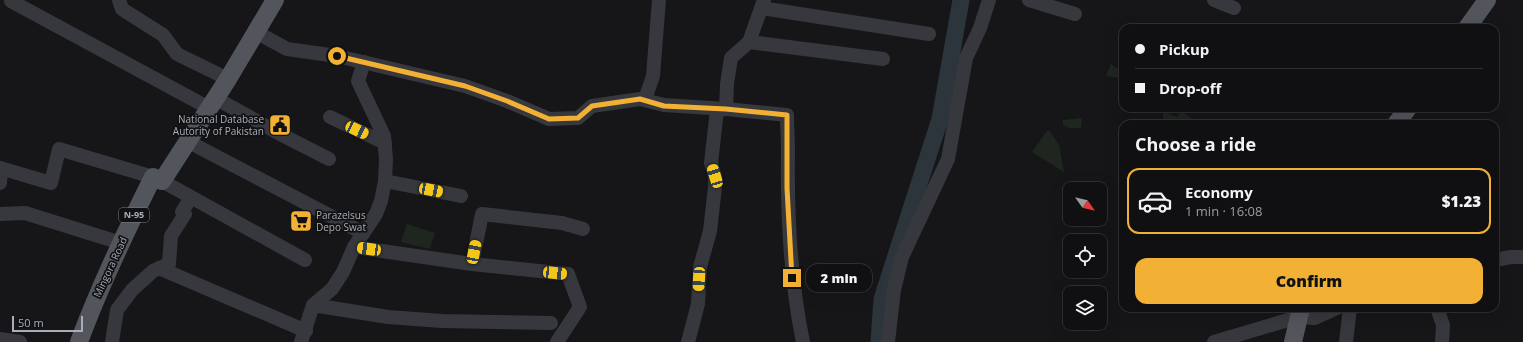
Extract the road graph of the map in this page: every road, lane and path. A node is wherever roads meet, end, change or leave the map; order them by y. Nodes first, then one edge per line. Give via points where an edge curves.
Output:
1 (119, 0) edge
2 (275, 0) edge
3 (659, 0) edge
4 (989, 0) edge
5 (1029, 0) edge
6 (1214, 0) edge
7 (1487, 0) edge
8 (8, 1) edge
9 (763, 4) edge
10 (1234, 8) dead end
11 (1075, 14) dead end
12 (1470, 24) edge
13 (256, 32) junction
14 (929, 34) dead end
15 (749, 42) junction
16 (883, 60) dead end
17 (364, 62) junction
18 (228, 79) junction
19 (645, 99) junction
20 (212, 103) junction
21 (726, 109) junction
22 (330, 117) dead end
23 (188, 141) junction
24 (384, 143) junction
25 (329, 159) dead end
26 (1, 168) edge
27 (158, 179) junction
28 (385, 181) junction
29 (0, 183) edge
30 (461, 196) dead end
31 (190, 197) junction
32 (0, 214) edge
33 (583, 229) dead end
34 (363, 233) junction
35 (121, 243) junction
36 (354, 247) junction
37 (1523, 258) edge
38 (1499, 259) edge
39 (305, 260) dead end
40 (472, 264) junction
41 (159, 268) junction
42 (314, 305) junction
43 (1328, 312) edge
44 (1350, 312) edge
45 (1438, 312) edge
46 (1300, 313) edge
47 (551, 323) dead end
48 (303, 336) edge
49 (0, 340) edge
50 (20, 342) edge
51 (79, 342) edge
52 (112, 342) edge
53 (556, 342) edge
54 (688, 342) edge
55 (803, 342) edge
56 (888, 342) edge
57 (1215, 342) edge
58 (1293, 342) edge
59 (1346, 342) edge
60 (1442, 342) edge

1 - 18 street via 122,9 163,35 178,54
2 - 13 main road, Mingora Road / N-95
3 - 19 street via 653,76
4 - 56 street via 966,58 948,159 902,257 894,290
5 - 11 street
6 - 10 street
7 - 12 main road
8 - 20 street
9 - 14 street
9 - 15 street
13 - 17 street via 287,49
13 - 18 main road, Mingora Road / N-95
15 - 16 street
15 - 21 street via 731,58
17 - 19 street via 465,86 549,119 578,118 592,106
17 - 24 street via 358,81 384,136
18 - 20 main road, Mingora Road / N-95
19 - 21 street via 664,106
20 - 23 main road, Mingora Road / N-95
20 - 25 street
21 - 54 street via 716,110 711,164 715,187 710,231 700,267 698,304
21 - 55 street via 787,115 787,188 792,278
22 - 24 street
23 - 27 main road, Mingora Road / N-95
23 - 34 street
24 - 28 street
26 - 27 street via 51,183 59,150
26 - 29 street
27 - 31 street
27 - 35 main road, Mingora Road / N-95
28 - 30 street
28 - 34 street via 382,201
31 - 39 street
31 - 41 street via 182,212 185,214 171,236 169,264
32 - 35 street via 25,213
33 - 40 street via 562,223 482,214
34 - 36 street
35 - 51 main road, Mingora Road / N-95 via 93,303
36 - 40 street
36 - 42 street via 344,272 332,289
37 - 38 street
40 - 53 street via 568,274 580,307
41 - 48 street
41 - 52 street via 132,290 117,310
42 - 47 street via 396,318
42 - 48 street
43 - 46 street via 1315,318
44 - 59 street
45 - 60 street via 1443,325
46 - 57 street
46 - 58 main road
49 - 50 street

